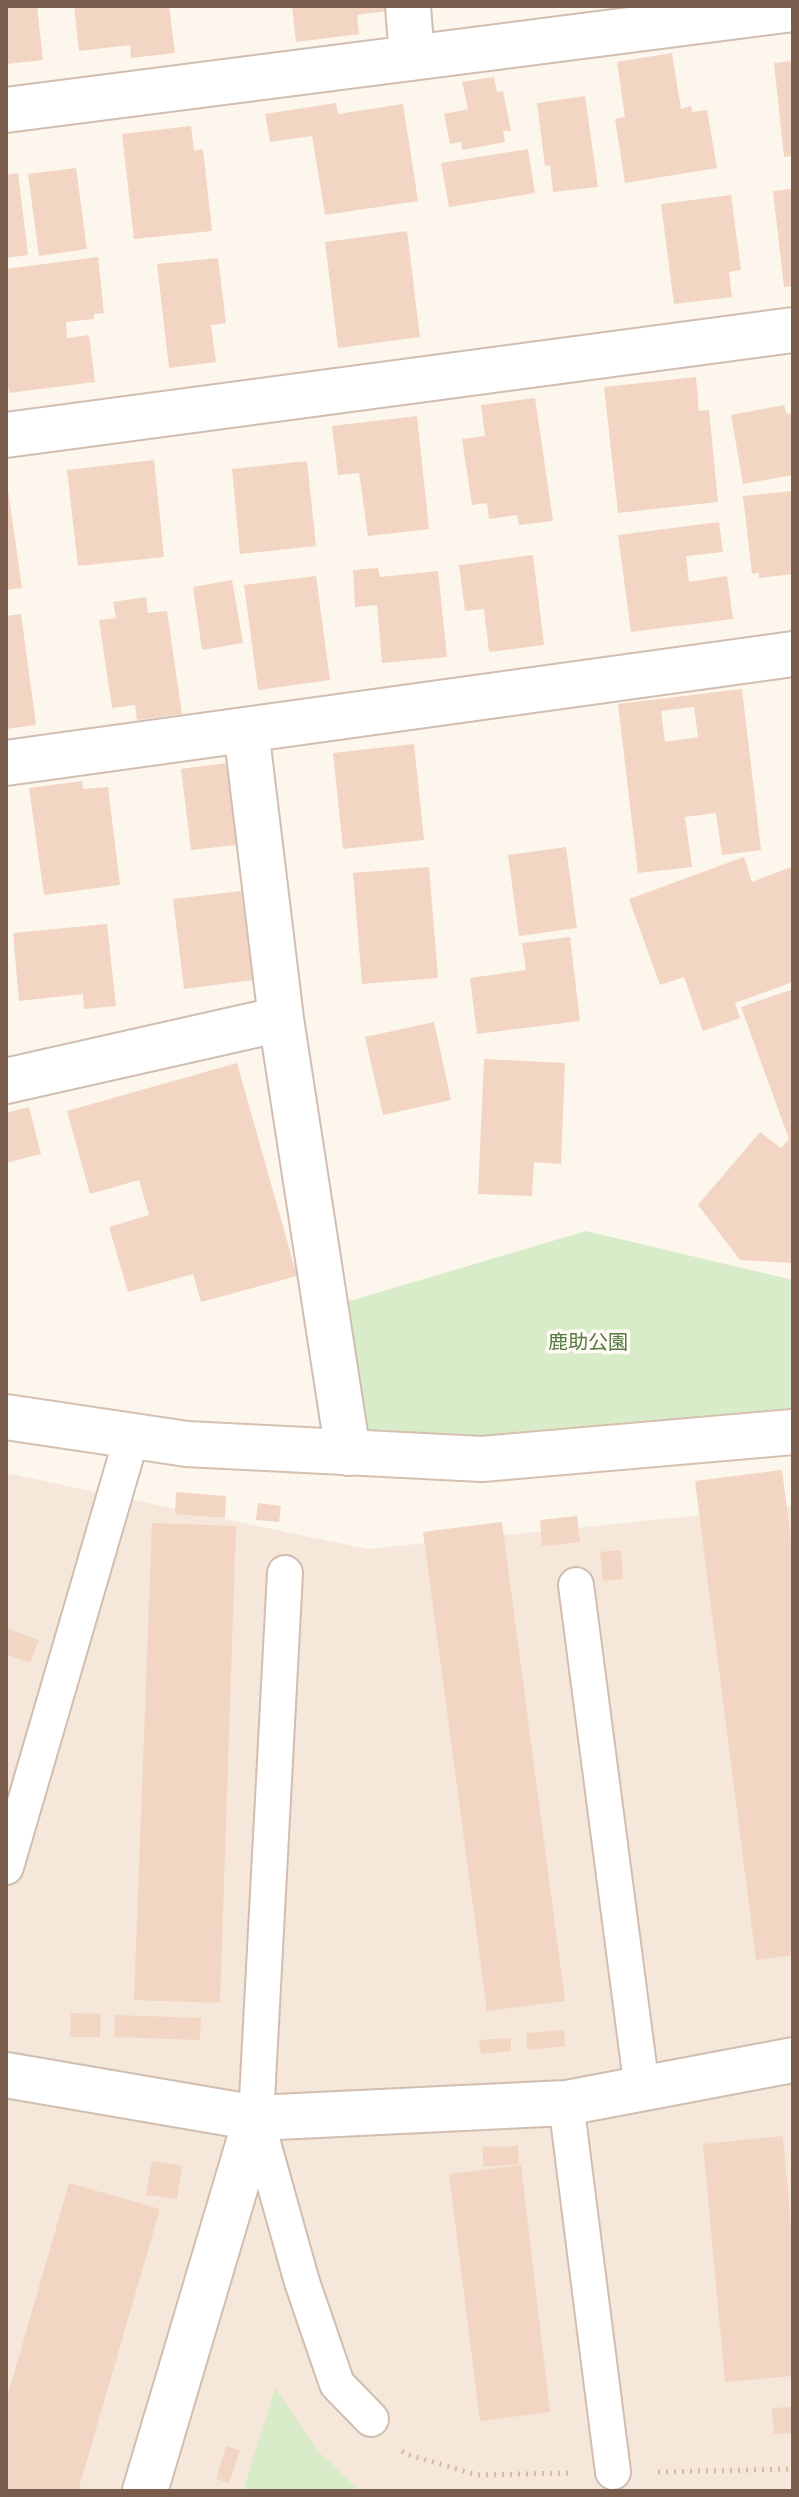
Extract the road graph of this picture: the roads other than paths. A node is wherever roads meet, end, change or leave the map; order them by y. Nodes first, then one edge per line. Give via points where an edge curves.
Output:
1 (408, 6) edge
2 (793, 9) edge
3 (412, 58) junction
4 (6, 110) edge
5 (793, 330) edge
6 (6, 435) edge
7 (793, 654) edge
8 (246, 730) junction
9 (6, 763) edge
10 (281, 1019) junction
11 (6, 1081) edge
12 (6, 1417) edge
13 (793, 1432) edge
14 (132, 1436) junction
15 (348, 1453) junction
16 (285, 1573) dead end
17 (576, 1585) dead end
18 (6, 1867) edge
19 (793, 2060) edge
20 (6, 2075) edge
21 (642, 2089) junction
22 (566, 2103) junction
23 (256, 2118) junction
24 (371, 2419) dead end
25 (613, 2472) dead end
26 (145, 2491) edge

1 - 3 street
2 - 3 street
3 - 4 street
5 - 6 street
7 - 8 street
8 - 9 street
8 - 10 street
10 - 11 street
10 - 15 street
12 - 14 street
13 - 15 street via 482,1459
14 - 15 street
14 - 18 lane
16 - 23 lane
17 - 21 lane
19 - 21 street
20 - 23 street
21 - 22 street
22 - 23 street
22 - 25 lane
23 - 24 lane via 337,2384
23 - 26 street

